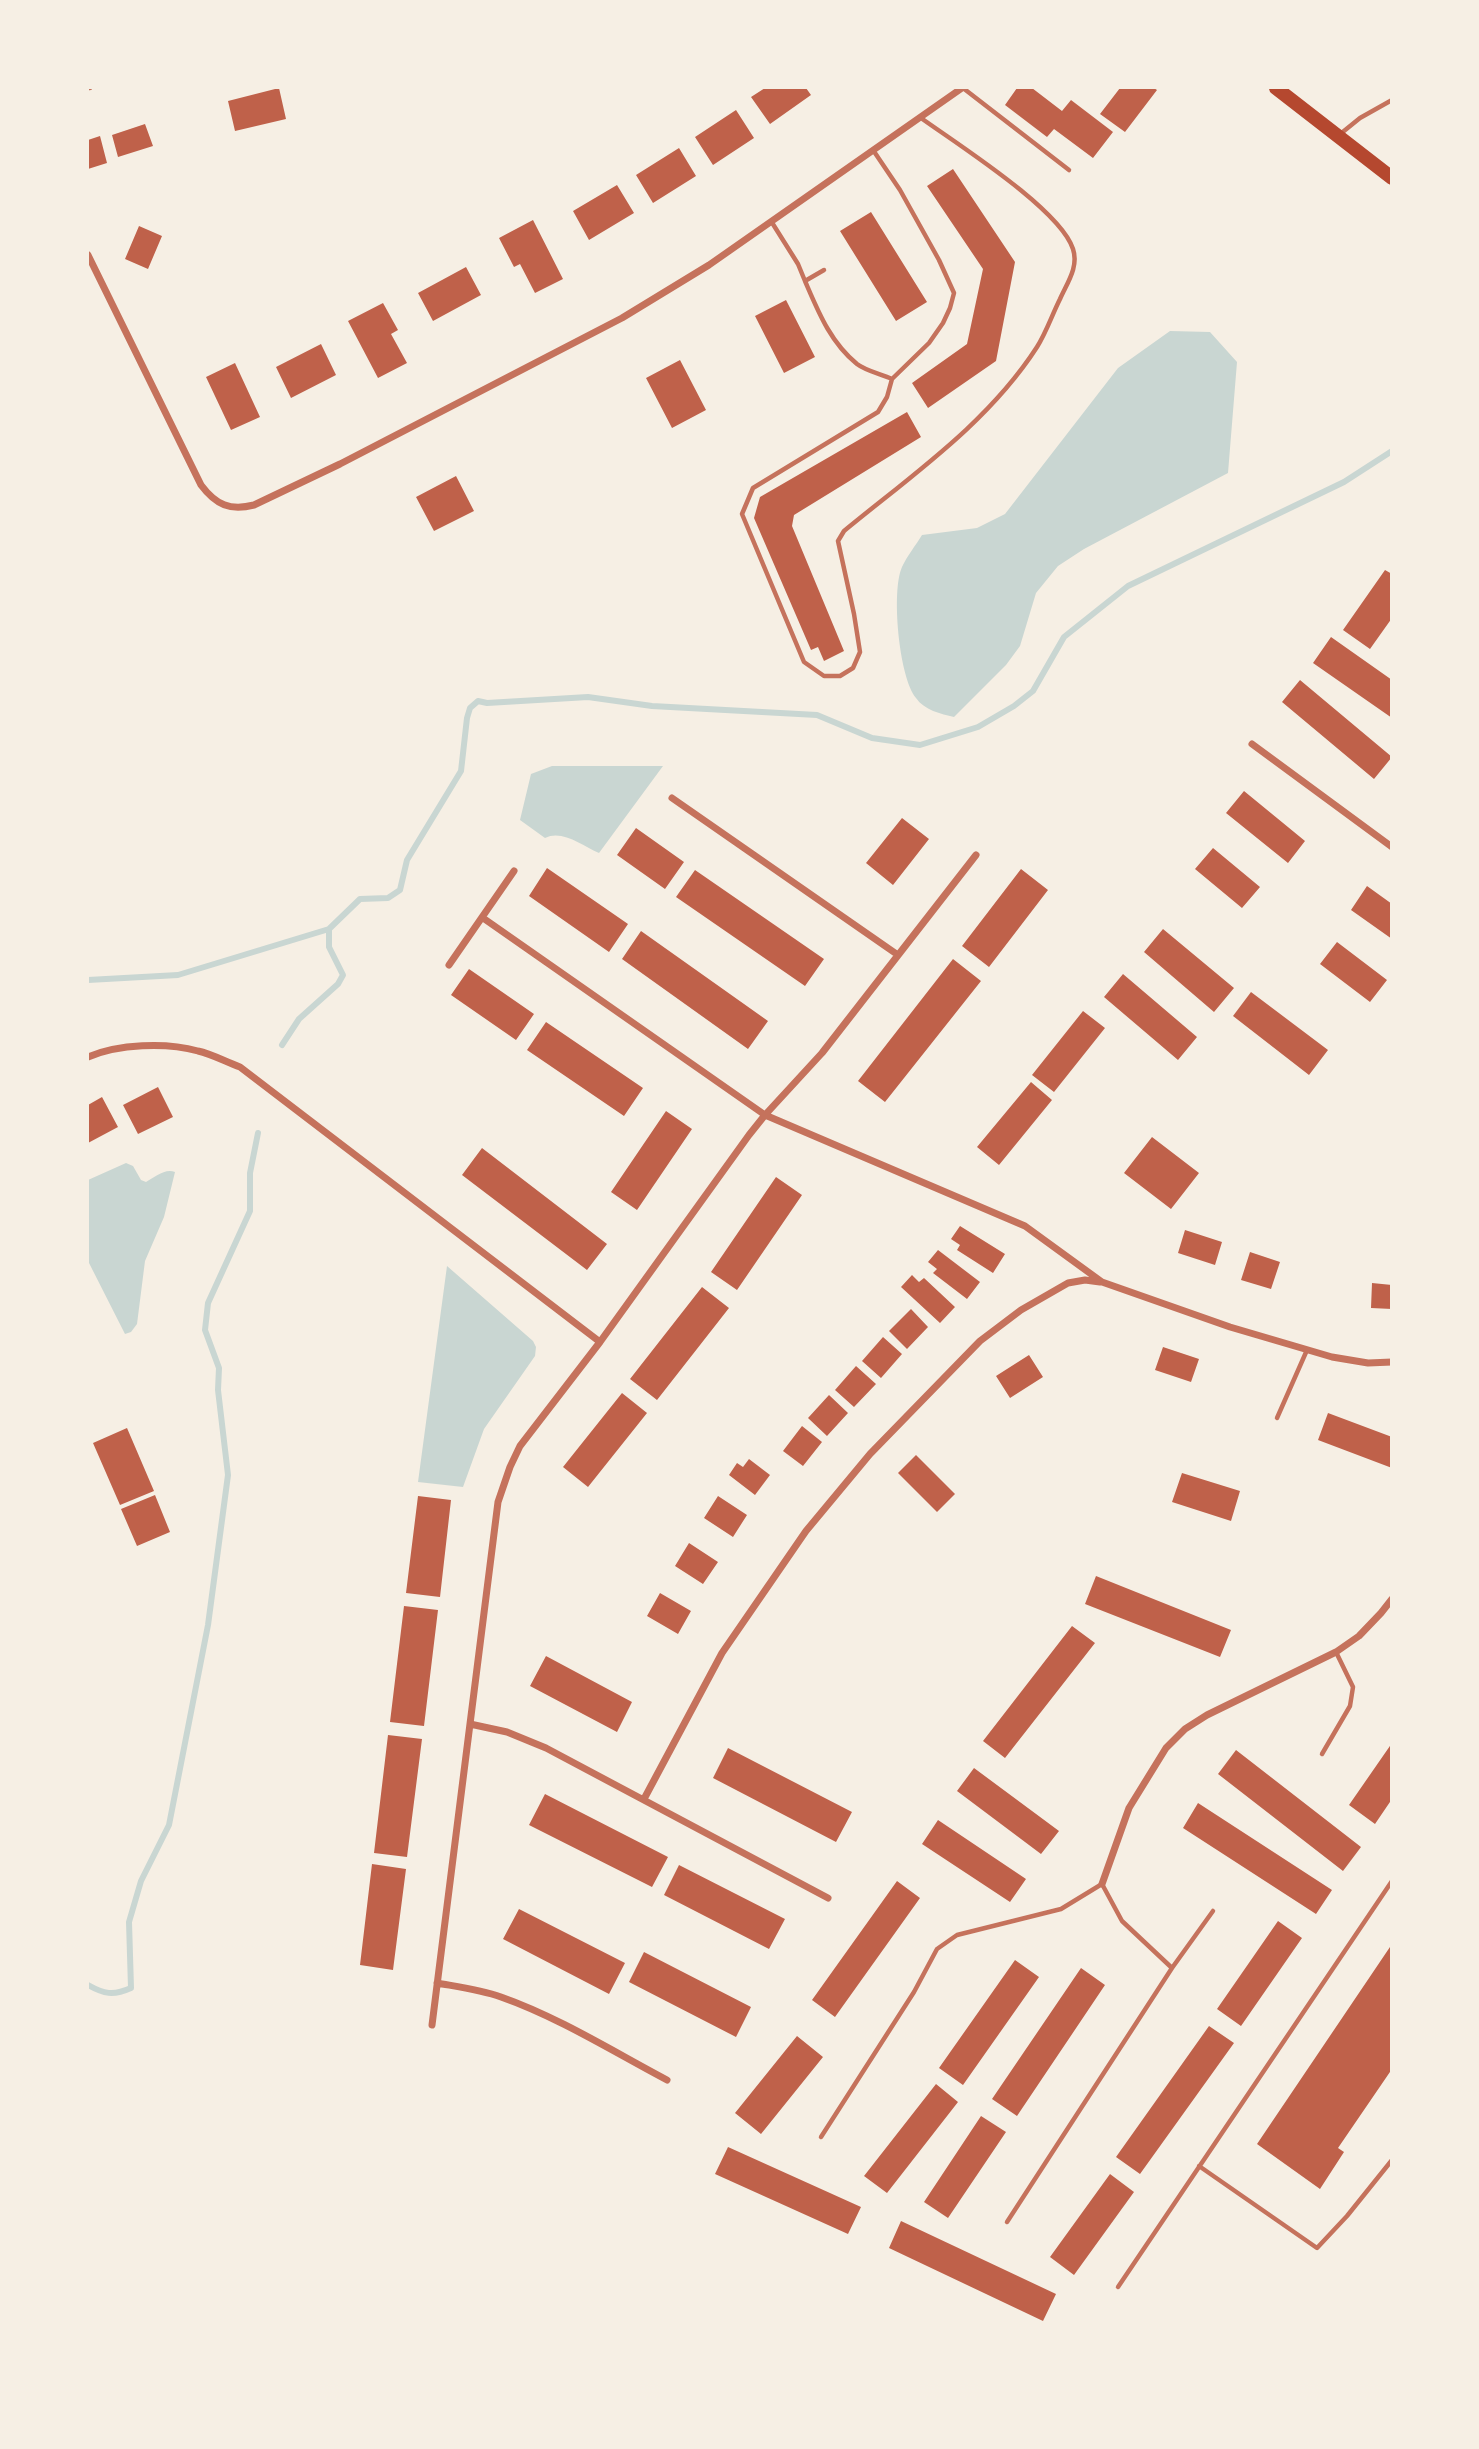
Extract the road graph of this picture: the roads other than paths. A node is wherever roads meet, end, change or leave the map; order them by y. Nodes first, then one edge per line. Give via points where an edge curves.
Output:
1 (962, 88) edge
2 (1276, 88) edge
3 (1391, 100) edge
4 (920, 117) junction
5 (1338, 135) junction
6 (873, 150) junction
7 (1069, 170) dead end
8 (1391, 178) edge
9 (771, 221) junction
10 (88, 256) edge
11 (824, 270) dead end
12 (804, 281) junction
13 (892, 379) junction
14 (1252, 744) dead end
15 (672, 798) dead end
16 (1391, 847) edge
17 (976, 855) dead end
18 (514, 870) dead end
19 (483, 918) junction
20 (898, 955) junction
21 (449, 965) dead end
22 (88, 1056) edge
23 (765, 1115) junction
24 (1102, 1282) junction
25 (600, 1342) junction
26 (1307, 1350) junction
27 (1391, 1362) edge
28 (1277, 1418) dead end
29 (1391, 1598) edge
30 (1336, 1652) junction
31 (470, 1724) junction
32 (1322, 1754) dead end
33 (644, 1800) junction
34 (1391, 1881) edge
35 (1102, 1884) junction
36 (828, 1898) dead end
37 (1213, 1911) dead end
38 (1172, 1968) junction
39 (437, 1983) junction
40 (432, 2025) dead end
41 (667, 2080) dead end
42 (821, 2137) dead end
43 (1391, 2160) edge
44 (1199, 2166) junction
45 (1007, 2222) dead end
46 (1118, 2287) dead end

1 - 4 street
1 - 7 lane
2 - 5 main road
3 - 5 lane
4 - 6 street
4 - 13 lane via 1028,196 1066,236 1075,267 1037,346 1004,390 950,446 844,531 838,541 860,652 853,668 840,676 824,676 804,662 741,514 753,488 878,412
5 - 8 main road
6 - 9 street
6 - 13 lane via 900,190 954,293 943,323 929,343
9 - 10 street via 709,265 588,337 340,464 239,509 210,498 201,485
9 - 12 lane
11 - 12 lane
12 - 13 lane via 838,345 859,365
14 - 16 street
15 - 20 street
17 - 20 street
18 - 19 street
19 - 21 street
19 - 23 street
20 - 23 street via 822,1053
22 - 25 street via 146,1045 197,1050 240,1067
23 - 24 street via 1025,1226
23 - 25 street
24 - 26 street
24 - 33 street via 1068,1283 1010,1318 961,1358 870,1454 820,1513 722,1653
25 - 31 street via 520,1446 510,1466 498,1502
26 - 27 street via 1368,1363
26 - 28 lane
29 - 30 street via 1359,1636
30 - 32 lane via 1353,1687 1350,1706
30 - 35 street via 1185,1729 1167,1748 1126,1814
31 - 33 street via 522,1736
31 - 39 street
33 - 36 street
34 - 44 lane
35 - 38 lane via 1122,1921
35 - 42 lane via 1061,1909 957,1936 937,1949
37 - 38 lane
38 - 45 lane
39 - 40 street
39 - 41 street via 501,1997
43 - 44 lane via 1317,2248
44 - 46 lane

